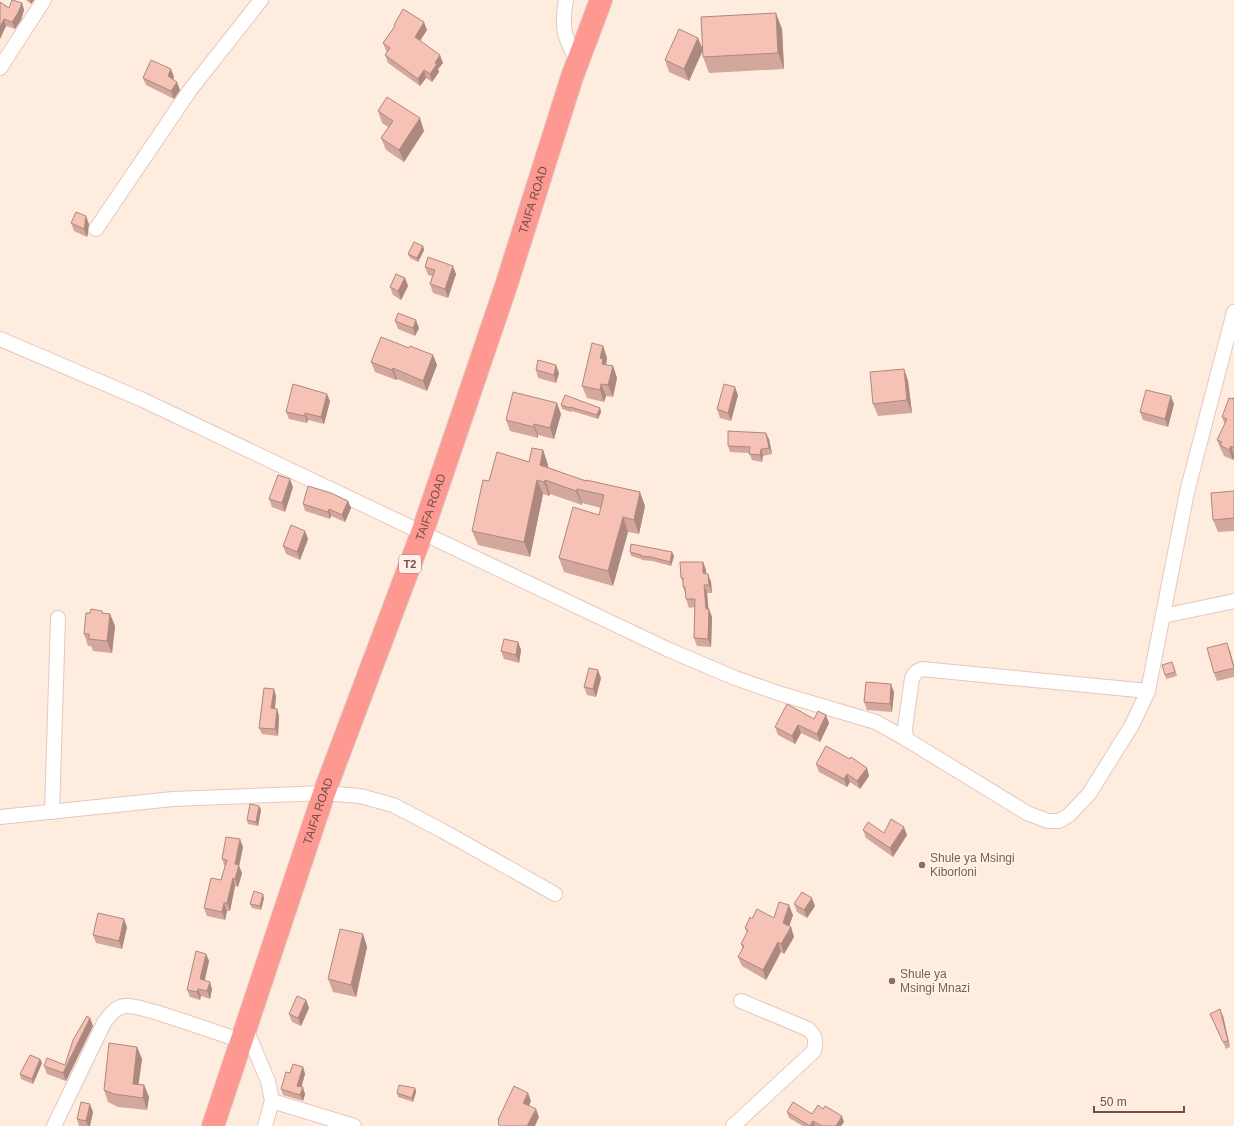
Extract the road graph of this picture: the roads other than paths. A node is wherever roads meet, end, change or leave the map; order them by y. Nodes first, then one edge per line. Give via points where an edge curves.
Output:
1 (44, 0) edge
2 (261, 0) edge
3 (566, 0) edge
4 (601, 0) edge
5 (578, 62) junction
6 (0, 68) edge
7 (96, 229) dead end
8 (1234, 312) edge
9 (0, 339) edge
10 (422, 533) junction
11 (1234, 601) edge
12 (1163, 616) junction
13 (58, 618) dead end
14 (1148, 691) junction
15 (906, 739) junction
16 (324, 793) junction
17 (52, 812) junction
18 (0, 817) edge
19 (555, 894) dead end
20 (741, 1001) dead end
21 (244, 1035) junction
22 (272, 1101) junction
23 (54, 1126) edge
24 (213, 1126) edge
25 (265, 1126) edge
26 (354, 1126) edge
27 (733, 1126) edge

1 - 6 street
2 - 7 street via 190,90
3 - 5 street via 563,25 566,41
4 - 5 highway, TAIFA ROAD / T2
5 - 10 highway, TAIFA ROAD / T2 via 506,286
8 - 12 street via 1187,492
9 - 10 street via 142,400
10 - 15 street via 735,678 876,722
10 - 16 highway, TAIFA ROAD / T2
11 - 12 street
12 - 14 street
13 - 17 street
14 - 15 street via 922,669 912,678 905,728
14 - 15 street via 1132,725 1089,794 1069,815 1059,821 1048,821 1027,813
16 - 17 street via 173,799
16 - 19 street via 360,796 393,806
16 - 21 highway, TAIFA ROAD / T2
17 - 18 street
20 - 27 street via 808,1029 815,1035 816,1042 814,1051
21 - 22 street via 268,1082
21 - 23 street via 124,1006 116,1010 104,1023
21 - 24 highway, TAIFA ROAD / T2
22 - 25 street
22 - 26 street

